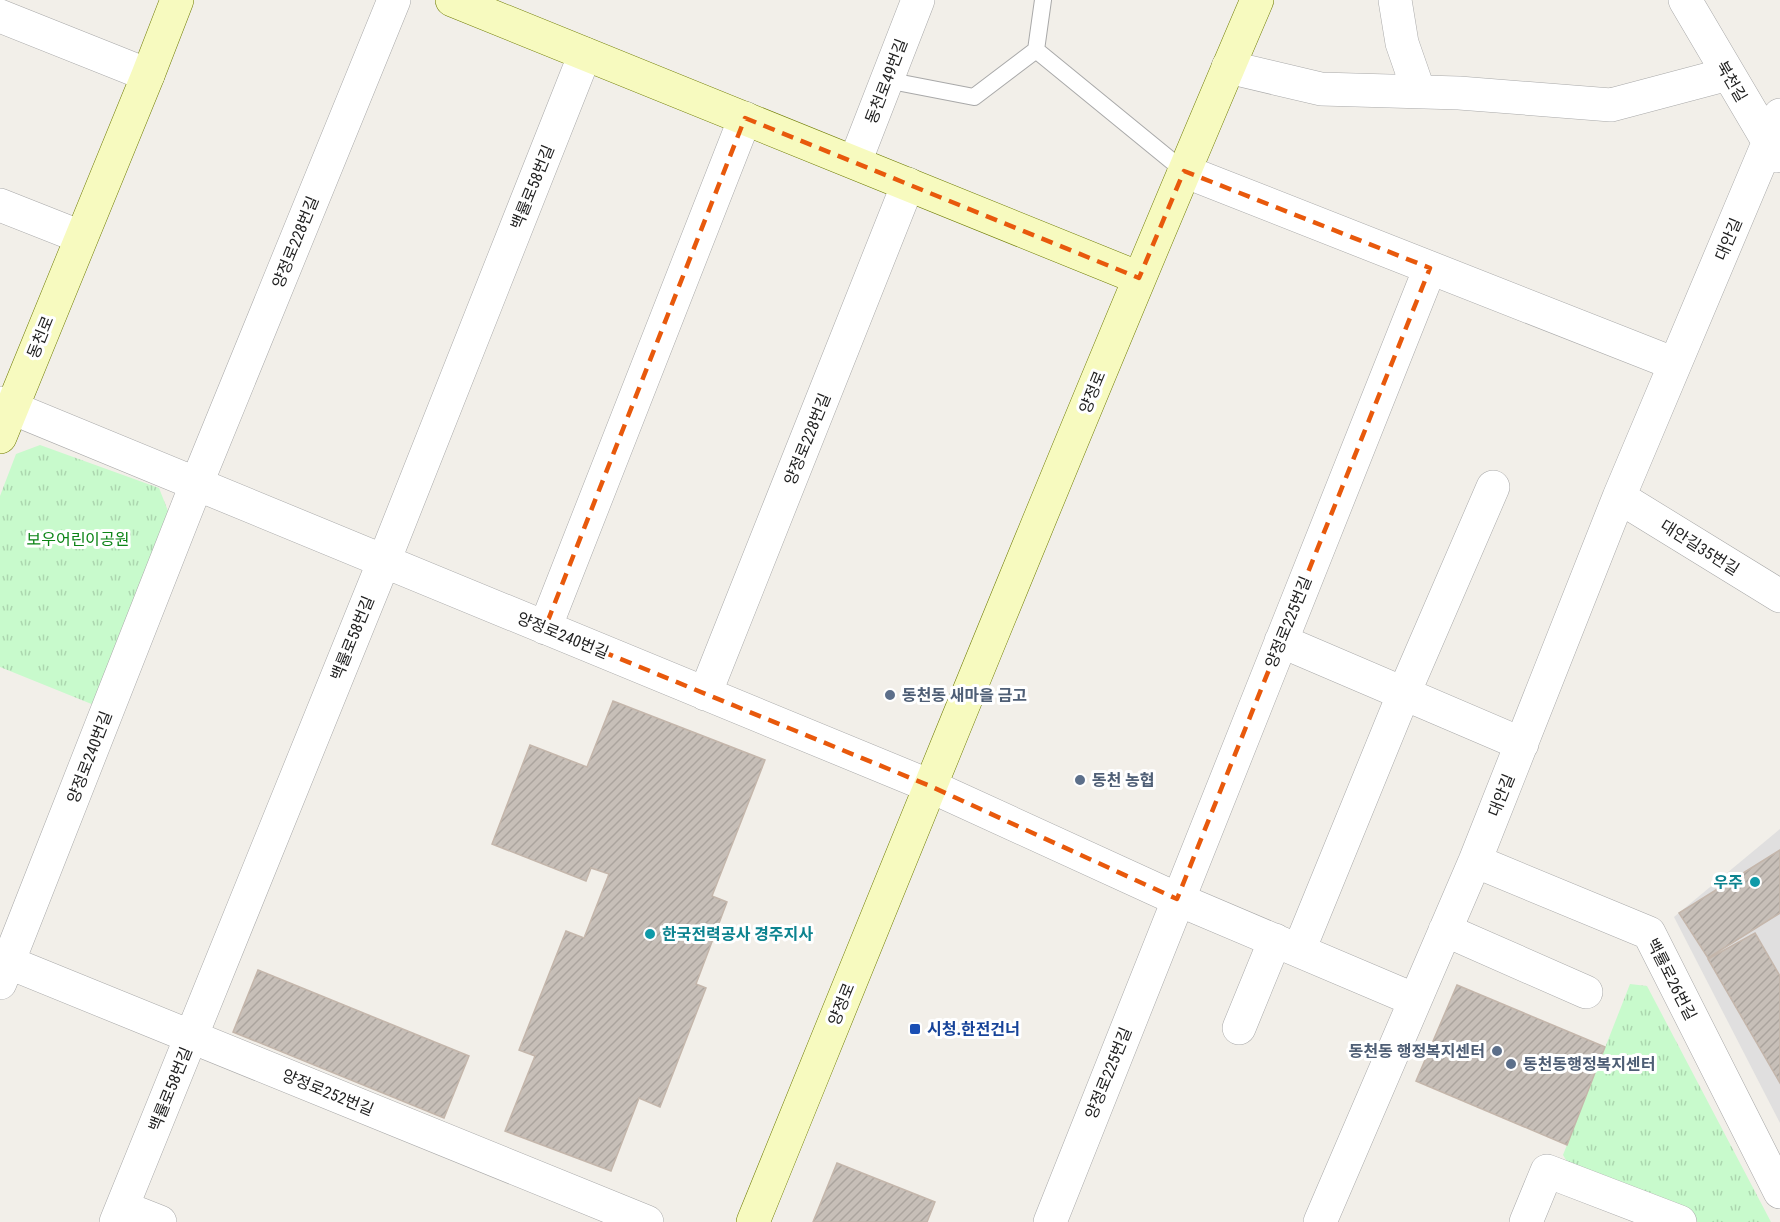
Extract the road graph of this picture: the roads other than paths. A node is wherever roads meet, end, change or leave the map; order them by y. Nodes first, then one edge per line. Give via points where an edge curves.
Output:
1 (177, 0) edge
2 (394, 0) edge
3 (452, 0) edge
4 (918, 0) edge
5 (1043, 0) edge
6 (1257, 0) edge
7 (1395, 0) edge
8 (1685, 0) edge
9 (0, 16) edge
10 (1036, 50) junction
11 (585, 54) junction
12 (1228, 67) junction
13 (1728, 74) junction
14 (148, 75) junction
15 (886, 80) junction
16 (1419, 92) junction
17 (745, 118) junction
18 (1776, 140) edge
19 (855, 162) junction
20 (1184, 171) junction
21 (909, 184) junction
22 (0, 205) edge
23 (81, 237) junction
24 (1430, 268) junction
25 (1140, 278) junction
26 (1674, 364) junction
27 (4, 416) edge
28 (196, 485) junction
29 (1493, 487) dead end
30 (1619, 497) junction
31 (384, 561) junction
32 (1780, 596) edge
33 (545, 628) junction
34 (1281, 641) junction
35 (1404, 693) junction
36 (705, 694) junction
37 (1522, 744) junction
38 (930, 786) junction
39 (1475, 861) junction
40 (1178, 898) junction
41 (1445, 930) junction
42 (1287, 945) junction
43 (3, 968) edge
44 (1586, 992) dead end
45 (1415, 1000) junction
46 (1239, 1028) dead end
47 (192, 1037) junction
48 (1780, 1192) edge
49 (119, 1214) edge
50 (160, 1222) edge
51 (647, 1222) edge
52 (753, 1222) edge
53 (1050, 1222) edge
54 (1320, 1222) edge
55 (1526, 1222) edge
56 (1680, 1222) edge

1 - 14 street, 동천로
2 - 28 street, 양정로228번길
3 - 11 street
4 - 15 street, 동천로49번길
5 - 10 lane
6 - 12 street, 양정로
7 - 16 street via 1402,43
8 - 13 street, 북천길
9 - 14 street
10 - 15 lane via 974,97
10 - 20 lane
11 - 17 street
11 - 31 street, 백률로58번길
12 - 16 street via 1321,89
12 - 20 street, 양정로
13 - 16 street via 1611,105
13 - 18 street, 북천길
14 - 23 street, 동천로
15 - 19 street, 동천로49번길
17 - 19 street
17 - 33 street
18 - 26 street, 대안길
19 - 21 street
20 - 24 street
20 - 25 street, 양정로
21 - 25 street
21 - 36 street, 양정로228번길
22 - 23 street
23 - 27 street, 동천로
24 - 26 street
24 - 34 street, 양정로225번길
25 - 38 street, 양정로
26 - 30 street, 대안길
27 - 28 street, 양정로240번길
28 - 31 street, 양정로240번길
28 - 43 street, 양정로240번길
29 - 35 street
30 - 32 street, 대안길35번길
30 - 37 street, 대안길
31 - 33 street, 양정로240번길
31 - 47 street, 백률로58번길
33 - 36 street, 양정로240번길
34 - 35 street
34 - 40 street, 양정로225번길
35 - 37 street
35 - 42 street
36 - 38 street, 양정로240번길
37 - 39 street, 대안길
38 - 40 street
38 - 52 street, 양정로
39 - 41 street, 대안길
39 - 48 street, 백률로26번길 via 1649,933
40 - 42 street
40 - 53 street, 양정로225번길
41 - 44 street
41 - 45 street, 대안길
42 - 45 street
42 - 46 street
43 - 47 street, 양정로252번길
45 - 54 street, 대안길
47 - 49 street, 백률로58번길
47 - 51 street, 양정로252번길
49 - 50 street
55 - 56 street via 1547,1171

